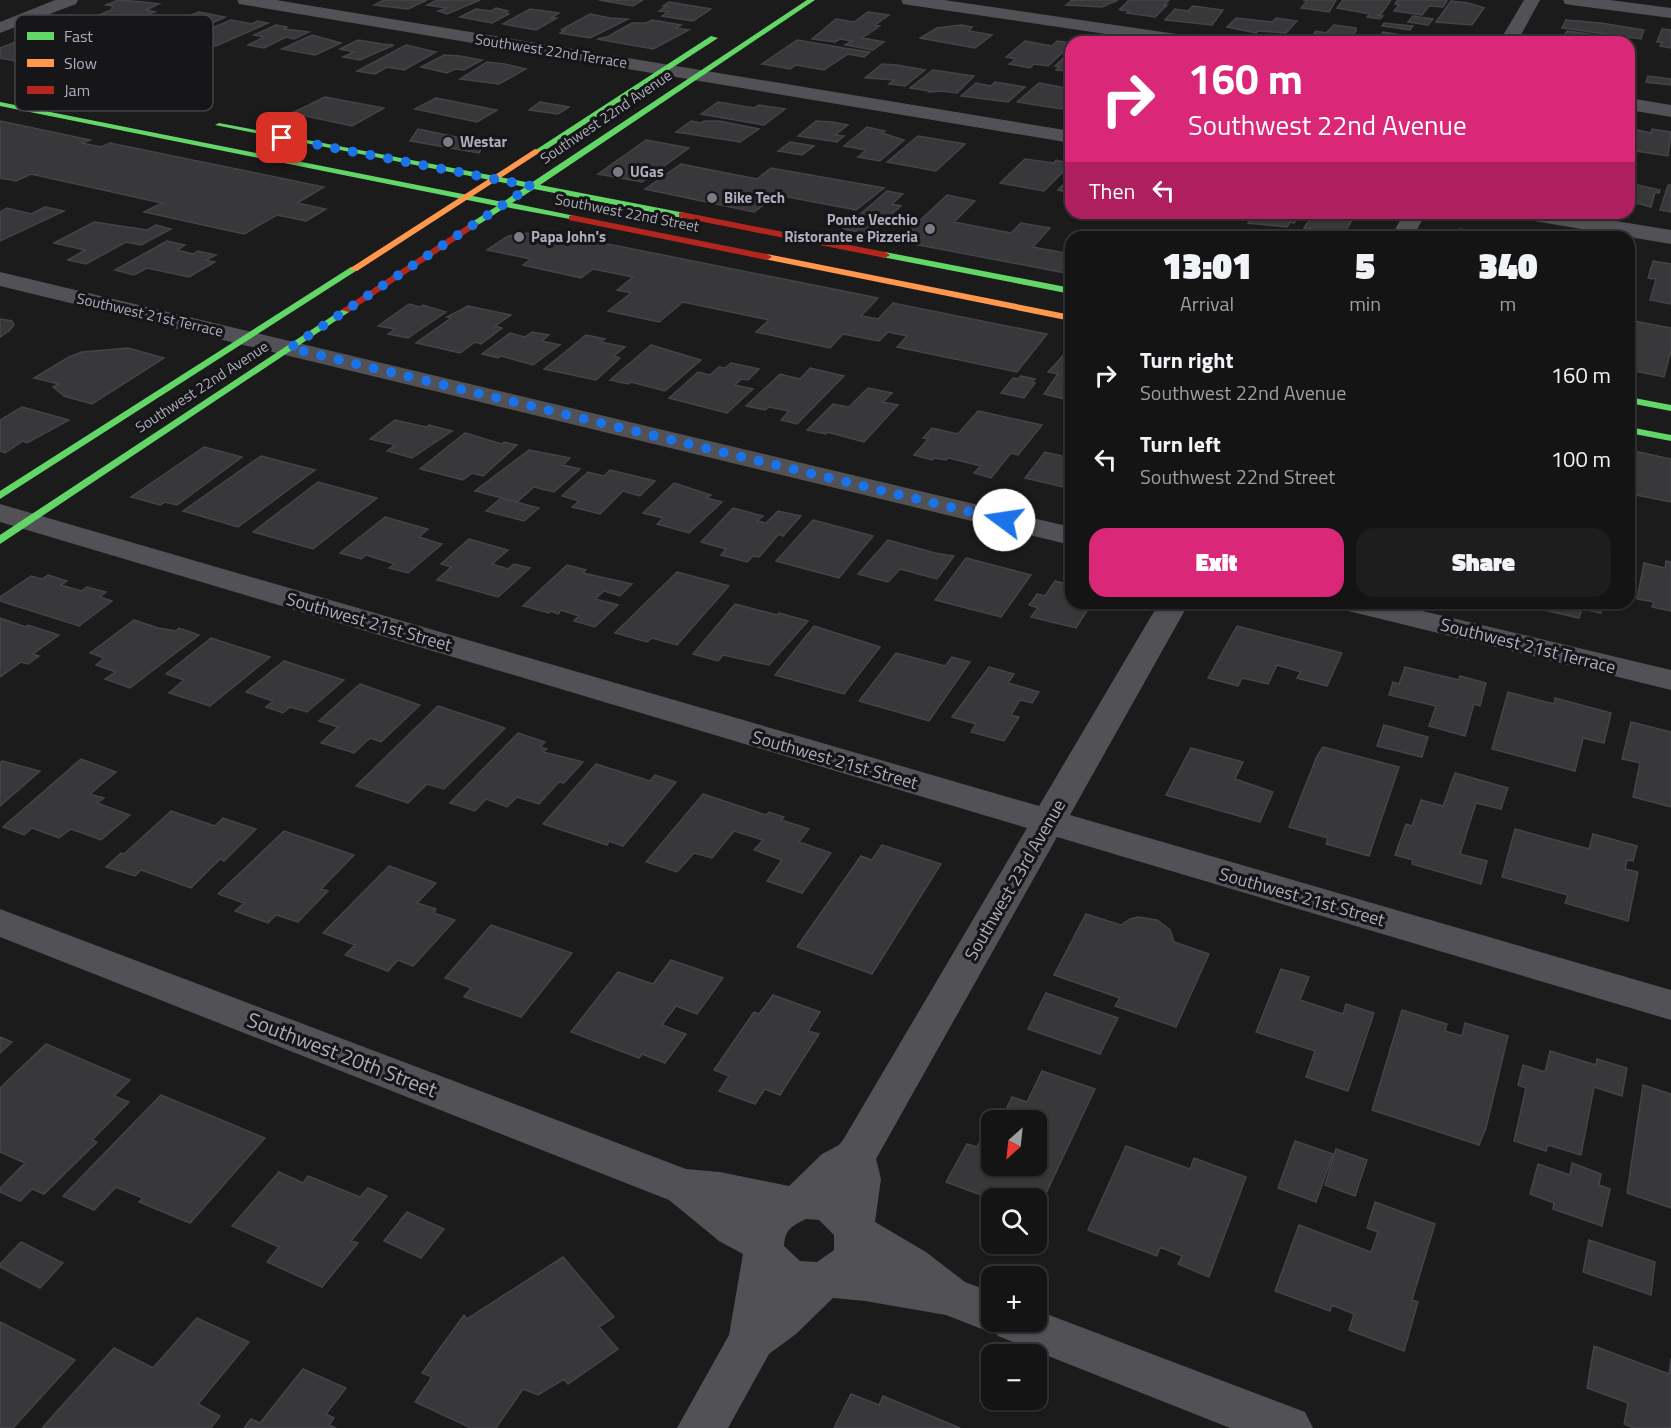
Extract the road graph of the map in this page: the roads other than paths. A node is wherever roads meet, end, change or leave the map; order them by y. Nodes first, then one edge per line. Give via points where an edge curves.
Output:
1 (70, 0) edge
2 (245, 0) edge
3 (812, 0) edge
4 (909, 0) edge
5 (1532, 0) edge
6 (1571, 0) edge
7 (1671, 13) edge
8 (32, 15) edge
9 (15, 22) edge
10 (0, 28) edge
11 (724, 32) dead end
12 (1156, 36) edge
13 (1511, 36) edge
14 (665, 69) junction
15 (699, 75) junction
16 (0, 104) edge
17 (1635, 105) edge
18 (15, 107) edge
19 (35, 111) edge
20 (1671, 111) edge
21 (203, 122) dead end
22 (1065, 136) edge
23 (494, 179) junction
24 (531, 186) junction
25 (464, 197) junction
26 (503, 205) junction
27 (1564, 219) edge
28 (1671, 237) edge
29 (0, 279) edge
30 (1065, 290) edge
31 (1065, 317) edge
32 (247, 338) junction
33 (290, 348) junction
34 (1635, 401) edge
35 (1671, 408) edge
36 (1635, 431) edge
37 (1671, 438) edge
38 (0, 496) edge
39 (14, 517) edge
40 (1065, 535) edge
41 (0, 540) edge
42 (1171, 609) edge
43 (1376, 609) edge
44 (1671, 680) edge
45 (1048, 822) junction
46 (0, 922) edge
47 (1671, 1005) edge
48 (854, 1157) junction
49 (684, 1187) junction
50 (795, 1203) junction
51 (855, 1228) junction
52 (763, 1250) junction
53 (825, 1279) junction
54 (949, 1296) junction
55 (981, 1309) edge
56 (1040, 1332) edge
57 (752, 1340) junction
58 (702, 1428) edge
59 (1288, 1428) edge

1 - 8 street
2 - 14 street, Southwest 22nd Terrace
3 - 15 main road, Southwest 22nd Avenue
4 - 12 street
5 - 13 street
6 - 7 street
9 - 10 street
11 - 14 main road, Southwest 22nd Avenue
14 - 15 street, Southwest 22nd Terrace
14 - 23 main road, Southwest 22nd Avenue
15 - 22 street, Southwest 22nd Terrace
15 - 24 main road, Southwest 22nd Avenue
16 - 18 main road, Southwest 22nd Street
17 - 20 street
19 - 25 main road, Southwest 22nd Street
21 - 23 main road, Southwest 22nd Street
23 - 24 main road, Southwest 22nd Street
23 - 25 main road, Southwest 22nd Avenue
24 - 26 main road, Southwest 22nd Avenue
24 - 30 main road, Southwest 22nd Street
25 - 26 main road, Southwest 22nd Street
25 - 32 main road, Southwest 22nd Avenue
26 - 31 main road, Southwest 22nd Street
26 - 33 main road, Southwest 22nd Avenue
27 - 28 street
29 - 32 street, Southwest 21st Terrace
32 - 33 street, Southwest 21st Terrace
32 - 38 main road, Southwest 22nd Avenue
33 - 39 main road, Southwest 22nd Avenue
33 - 40 street, Southwest 21st Terrace
34 - 35 main road
36 - 37 main road
39 - 41 main road, Southwest 22nd Avenue
39 - 45 street, Southwest 21st Street
42 - 45 street, Southwest 23rd Avenue
43 - 44 street, Southwest 21st Terrace
45 - 47 street, Southwest 21st Street
45 - 48 street, Southwest 23rd Avenue
46 - 49 street, Southwest 20th Street
48 - 50 street, Southwest 23rd Avenue via 837,1166
48 - 51 street via 859,1179
49 - 50 street, Southwest 20th Street
49 - 52 street, Southwest 20th Street
50 - 51 street via 831,1205 844,1213
50 - 52 street via 768,1220
51 - 53 street via 858,1247 853,1259 844,1270
51 - 54 street
52 - 53 street via 774,1269 787,1277 803,1282
52 - 57 street
53 - 54 street via 865,1281
53 - 57 street
54 - 55 street
56 - 59 street
57 - 58 street

